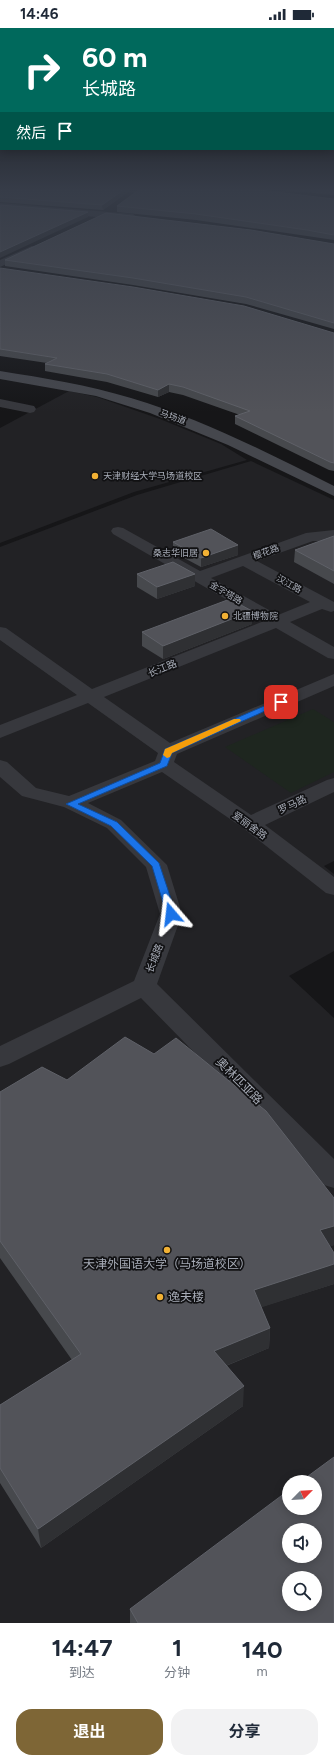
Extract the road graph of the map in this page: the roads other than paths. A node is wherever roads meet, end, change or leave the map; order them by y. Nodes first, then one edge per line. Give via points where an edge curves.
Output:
1 (12, 263) edge
2 (3, 269) edge
3 (0, 370) edge
4 (0, 374) edge
5 (0, 403) edge
6 (30, 408) dead end
7 (334, 485) edge
8 (334, 492) edge
9 (118, 531) dead end
10 (334, 534) edge
11 (244, 560) junction
12 (198, 576) junction
13 (329, 606) edge
14 (277, 622) junction
15 (0, 632) edge
16 (334, 654) edge
17 (334, 679) edge
18 (90, 696) junction
19 (0, 732) edge
20 (166, 758) junction
21 (0, 766) edge
22 (334, 784) edge
23 (71, 804) junction
24 (250, 824) junction
25 (334, 888) edge
26 (144, 986) junction
27 (0, 1057) edge
28 (334, 1177) edge

1 - 2 street
3 - 7 main road, 马场道 via 93,385 191,416 229,432
4 - 8 main road, 马场道 via 88,390 128,401 216,433
5 - 6 street
9 - 12 street, 金字塔路
10 - 11 street, 樱花路 via 311,536
11 - 12 street, 樱花路
11 - 13 street, 汉江路
12 - 14 street, 金字塔路
13 - 14 street, 长江路
14 - 16 street, 金字塔路
14 - 18 street, 长江路
15 - 18 street, 爱丽舍路
17 - 20 street
18 - 19 street, 长江路
18 - 20 street, 爱丽舍路
20 - 23 street
20 - 24 street, 爱丽舍路
21 - 23 street, 长城路 via 29,792
22 - 24 street, 罗马路
23 - 26 street, 长城路 via 114,824 156,865 171,914
24 - 25 street, 爱丽舍路
26 - 27 street
26 - 28 street, 奥林匹亚路

